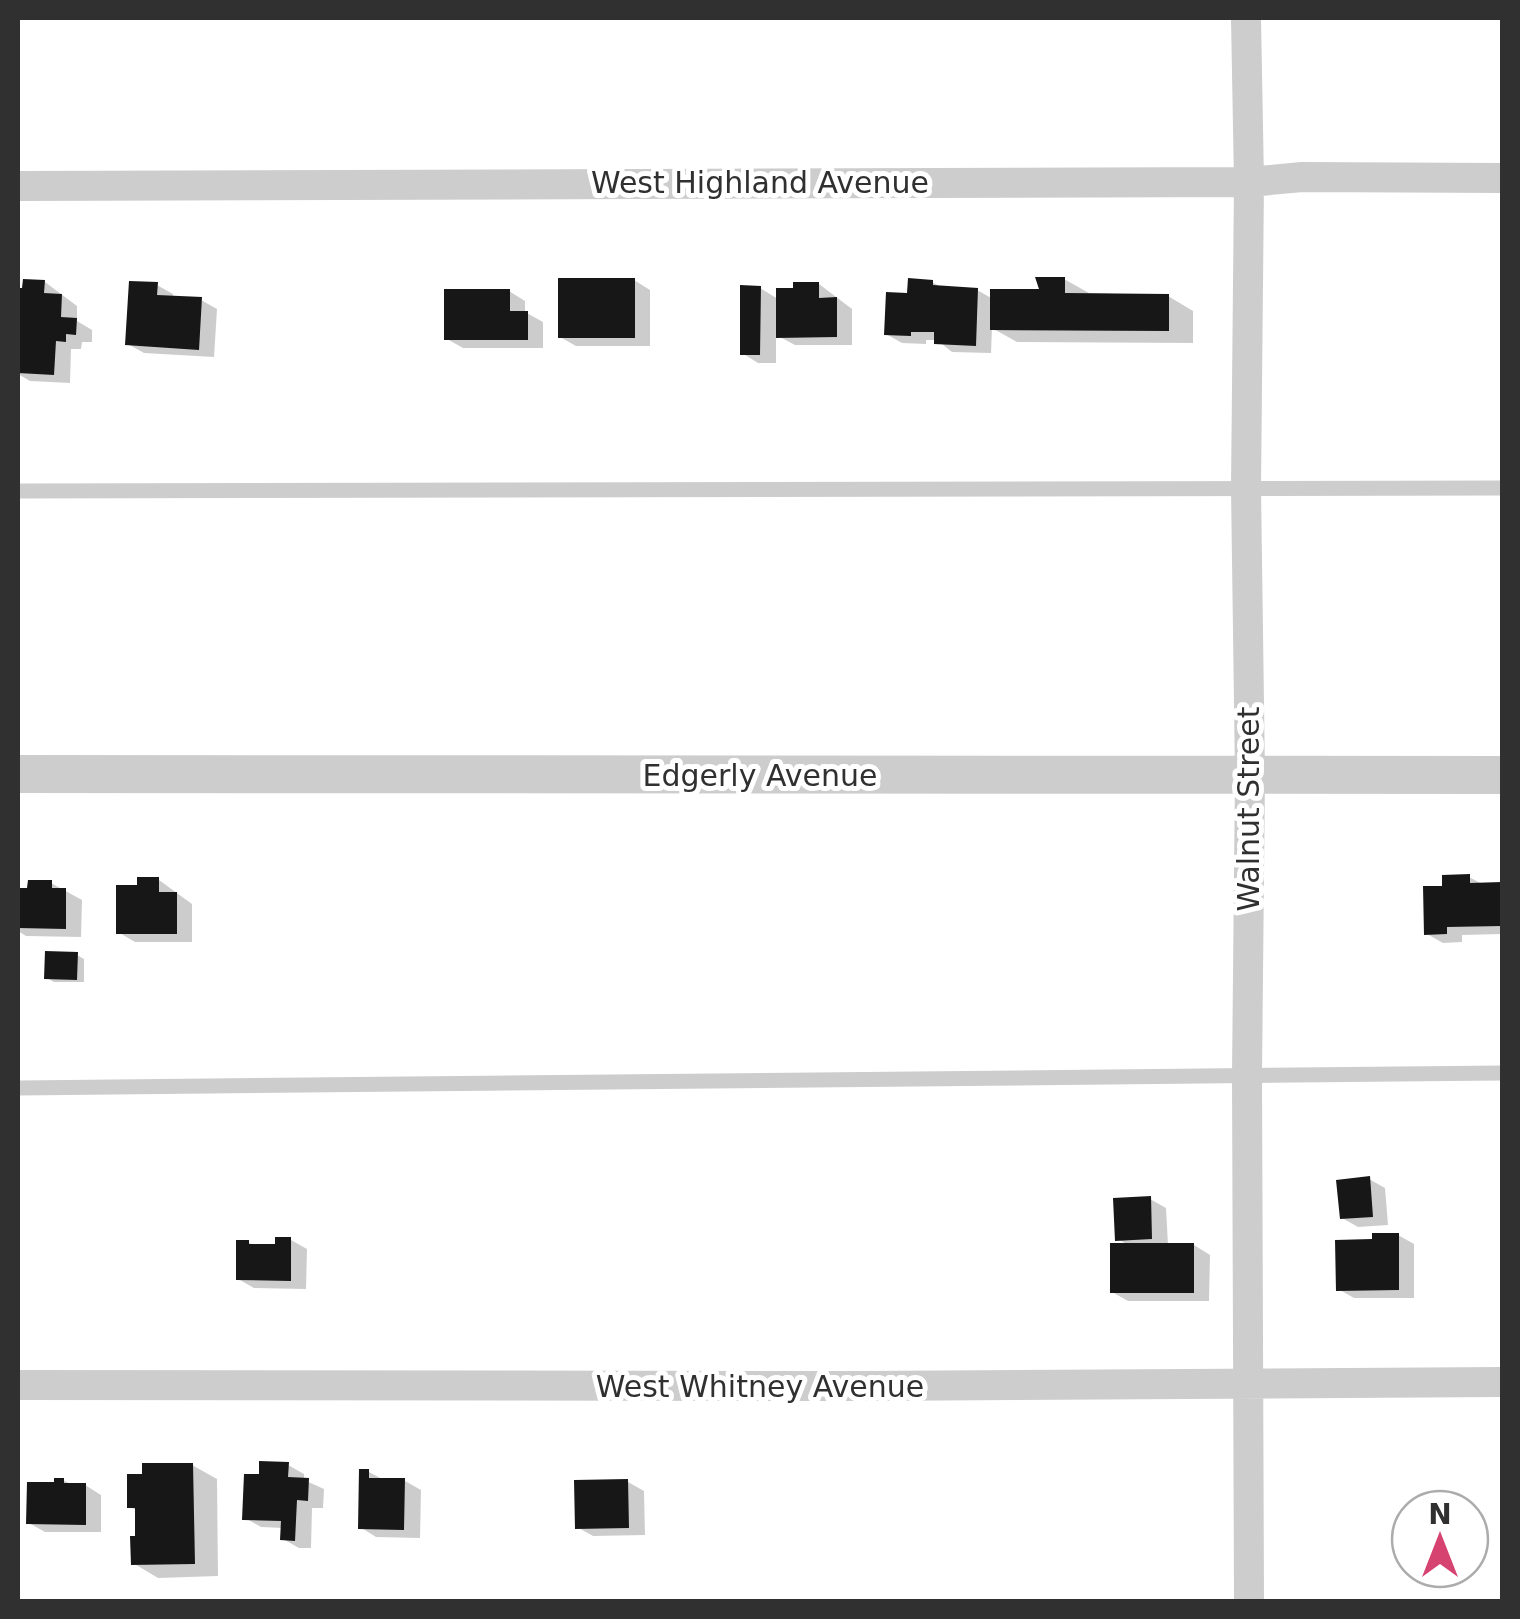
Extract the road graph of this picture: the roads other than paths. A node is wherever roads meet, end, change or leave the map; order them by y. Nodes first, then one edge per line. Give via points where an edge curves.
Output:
1 (1246, 18) edge
2 (1502, 178) edge
3 (1249, 182) junction
4 (18, 186) edge
5 (1246, 488) junction
6 (1502, 488) edge
7 (18, 491) edge
8 (18, 774) edge
9 (1250, 775) junction
10 (1502, 775) edge
11 (1502, 1073) edge
12 (1247, 1076) junction
13 (18, 1088) edge
14 (1250, 1382) junction
15 (1502, 1382) edge
16 (18, 1385) edge
17 (1249, 1602) edge

1 - 3 street, Walnut Street
2 - 3 street, West Highland Avenue
3 - 4 street, West Highland Avenue
3 - 5 street, Walnut Street
5 - 6 lane
5 - 7 lane
5 - 9 street, Walnut Street
8 - 9 street, Edgerly Avenue
9 - 10 street, Edgerly Avenue
9 - 12 street, Walnut Street
11 - 12 lane
12 - 13 lane
12 - 14 street, Walnut Street
14 - 15 street, West Whitney Avenue
14 - 16 street, West Whitney Avenue
14 - 17 street, Walnut Street

